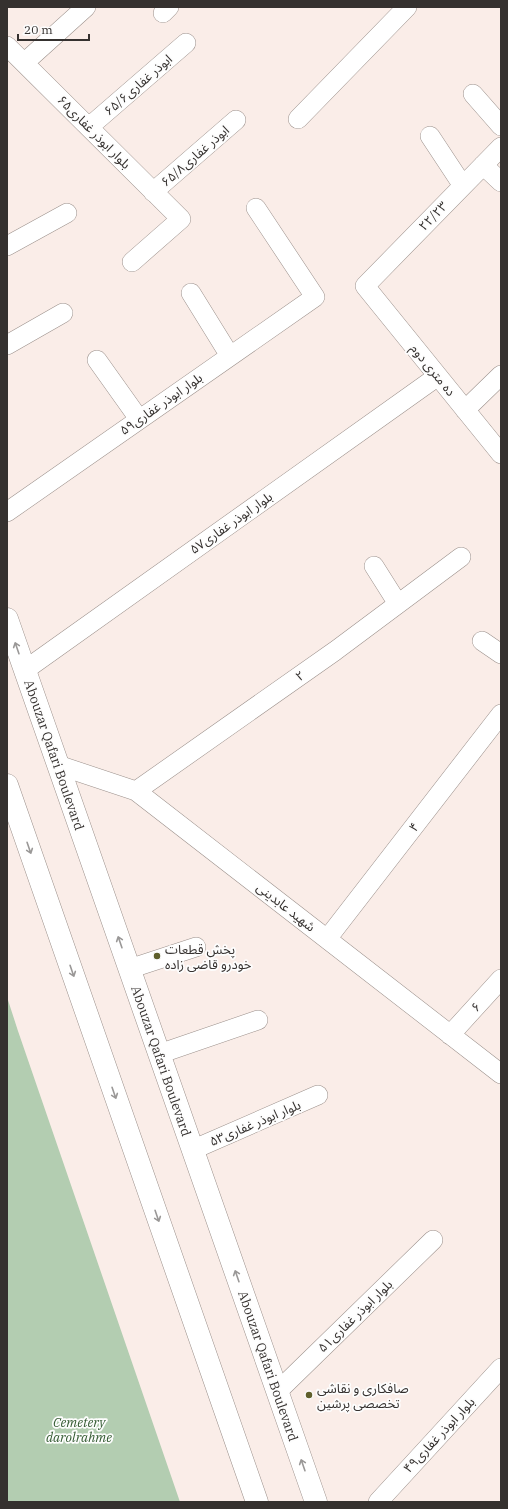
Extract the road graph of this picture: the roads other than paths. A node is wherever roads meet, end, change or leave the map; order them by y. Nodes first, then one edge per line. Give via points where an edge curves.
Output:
1 (86, 7) edge
2 (407, 7) edge
3 (186, 44) dead end
4 (7, 46) edge
5 (24, 63) junction
6 (473, 94) dead end
7 (298, 119) dead end
8 (236, 120) dead end
9 (501, 126) edge
10 (89, 127) junction
11 (430, 136) dead end
12 (501, 147) edge
13 (483, 165) junction
14 (501, 182) edge
15 (463, 186) junction
16 (154, 192) junction
17 (256, 208) dead end
18 (67, 213) dead end
19 (7, 246) edge
20 (132, 262) dead end
21 (365, 286) joint
22 (191, 293) dead end
23 (63, 313) dead end
24 (7, 345) edge
25 (230, 356) junction
26 (97, 360) dead end
27 (501, 375) edge
28 (438, 376) junction
29 (465, 410) junction
30 (139, 419) junction
31 (501, 454) edge
32 (7, 512) edge
33 (461, 557) dead end
34 (374, 566) dead end
35 (398, 604) junction
36 (7, 619) edge
37 (482, 641) dead end
38 (501, 654) edge
39 (25, 670) junction
40 (501, 714) edge
41 (58, 765) junction
42 (7, 785) edge
43 (136, 791) junction
44 (13, 822) edge
45 (327, 939) junction
46 (196, 947) dead end
47 (129, 969) junction
48 (501, 979) edge
49 (258, 1020) dead end
50 (450, 1035) junction
51 (159, 1054) junction
52 (501, 1074) edge
53 (318, 1095) dead end
54 (192, 1150) junction
55 (434, 1240) dead end
56 (501, 1368) edge
57 (277, 1392) junction
58 (257, 1502) edge
59 (316, 1502) edge
60 (378, 1502) edge

1 - 5 street
2 - 7 street
3 - 10 street, ۶۵/۶ابوذر غفاری
4 - 5 street, بلوار ابوذر غفاری۶۵
5 - 10 street, بلوار ابوذر غفاری۶۵
6 - 9 street
8 - 16 street, ۶۵/۸ابوذر غفاری
10 - 16 street, بلوار ابوذر غفاری۶۵
11 - 15 street
12 - 13 street, ۲۲/۲۳
13 - 14 street
13 - 15 street, ۲۲/۲۳
15 - 21 street, ۲۲/۲۳
16 - 20 street, بلوار ابوذر غفاری۶۵ via 181,219
17 - 25 street, بلوار ابوذر غفاری۵۹ via 315,297
18 - 19 street
21 - 28 street, ده متری دوم
22 - 25 street
23 - 24 street
25 - 30 street, بلوار ابوذر غفاری۵۹
26 - 30 street
27 - 29 street
28 - 29 street, ده متری دوم
28 - 39 street, بلوار ابوذر غفاری۵۷
29 - 31 street, ده متری دوم
30 - 32 street, بلوار ابوذر غفاری۵۹
33 - 35 street, ۲
34 - 35 street
35 - 43 street, ۲
39 -> 36 main road, Abouzar Qafari Boulevard
37 - 38 street
39 - 41 main road, Abouzar Qafari Boulevard
40 - 45 street, ۴
41 - 43 street, شهید عابدینی
47 -> 41 main road, Abouzar Qafari Boulevard
42 - 44 main road
43 - 45 street, شهید عابدینی
44 -> 58 main road
45 - 50 street, شهید عابدینی
46 - 47 street
47 - 51 main road, Abouzar Qafari Boulevard
48 - 50 street, ۶
49 - 51 street
50 - 52 street, شهید عابدینی
51 - 54 main road, Abouzar Qafari Boulevard
53 - 54 street, بلوار ابوذر غفاری۵۳
57 -> 54 main road, Abouzar Qafari Boulevard
55 - 57 street, بلوار ابوذر غفاری۵۱
56 - 60 street, بلوار ابوذر غفاری۴۹
59 -> 57 main road, Abouzar Qafari Boulevard

